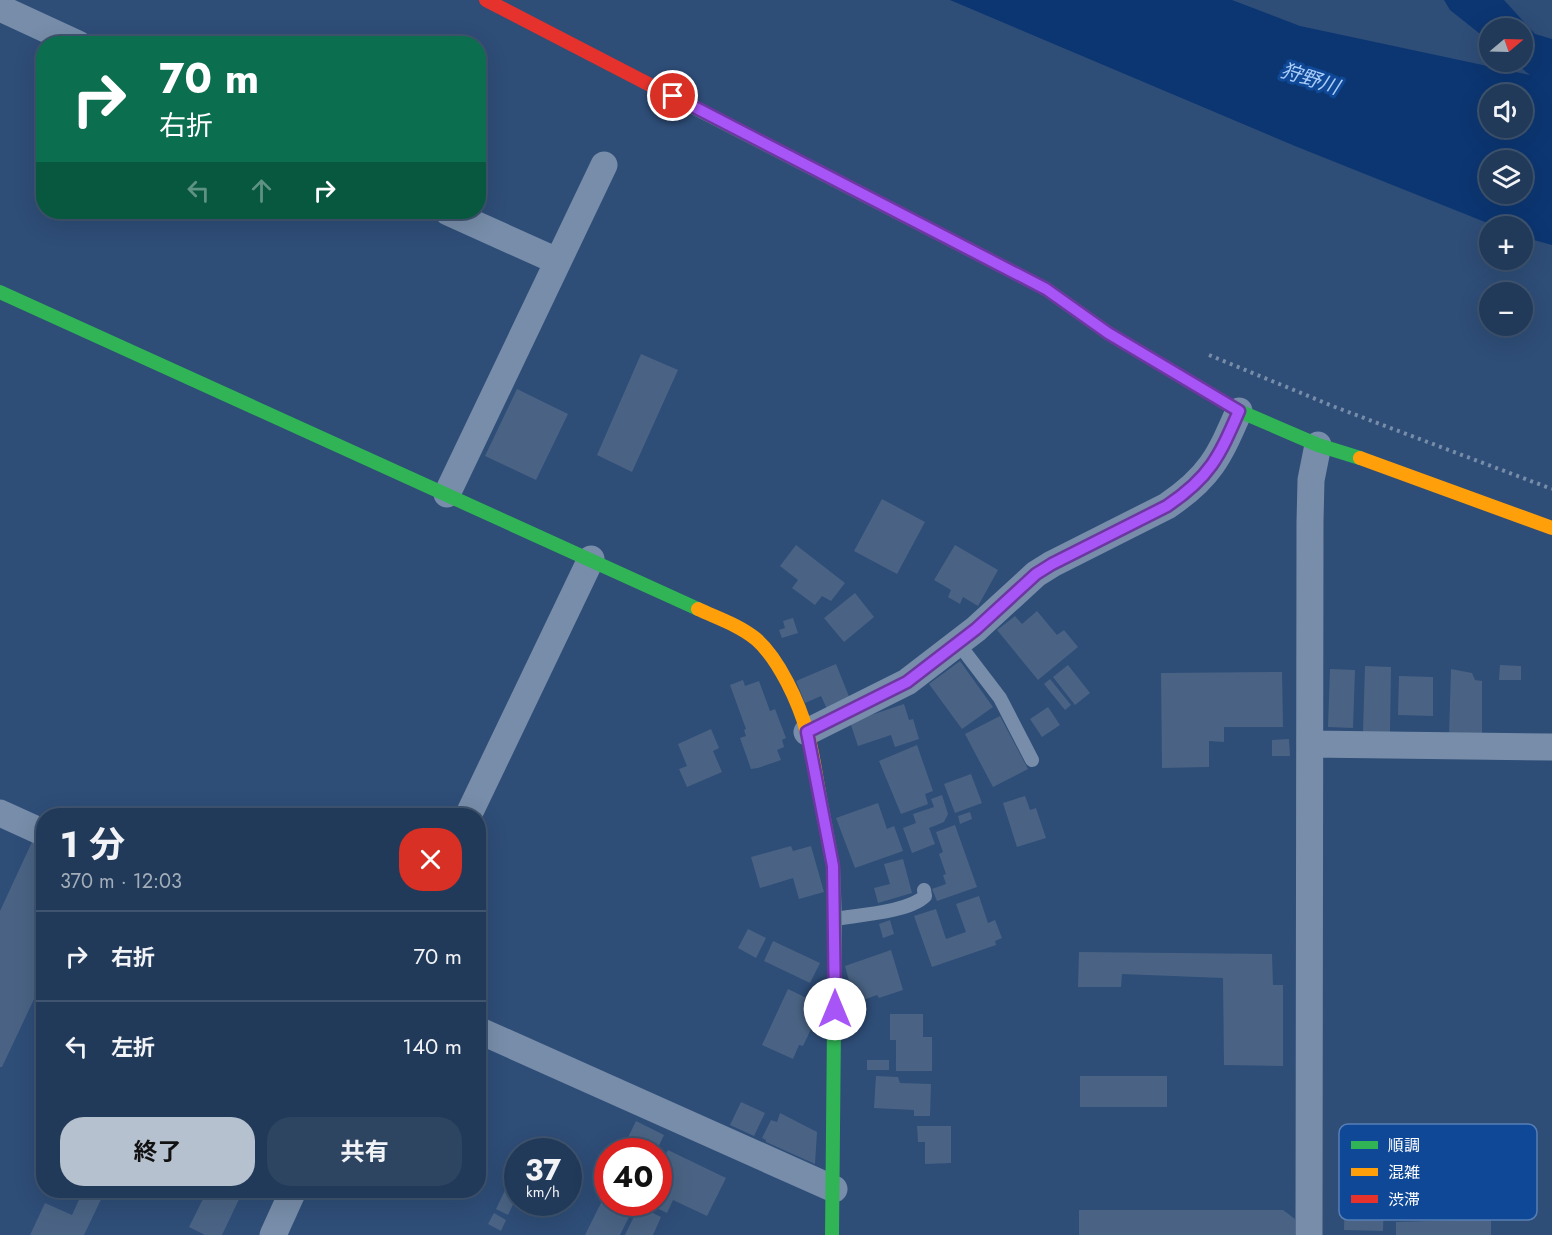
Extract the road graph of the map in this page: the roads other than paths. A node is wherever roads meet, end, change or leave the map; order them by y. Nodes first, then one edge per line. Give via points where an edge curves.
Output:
1 (486, 0) edge
2 (0, 8) edge
3 (61, 36) edge
4 (604, 165) dead end
5 (464, 219) edge
6 (557, 261) junction
7 (0, 292) edge
8 (1239, 411) junction
9 (1318, 445) junction
10 (447, 494) junction
11 (1552, 528) edge
12 (591, 559) junction
13 (958, 644) junction
14 (807, 732) junction
15 (1310, 744) junction
16 (1552, 747) edge
17 (1032, 759) dead end
18 (472, 808) edge
19 (0, 813) edge
20 (36, 829) edge
21 (924, 890) dead end
22 (835, 919) junction
23 (486, 1034) edge
24 (834, 1188) junction
25 (290, 1198) edge
26 (273, 1235) edge
27 (832, 1235) edge
28 (1309, 1235) edge

1 - 8 street via 1046,289 1098,327
2 - 3 street
4 - 6 street
5 - 6 street
6 - 10 street
7 - 10 street
8 - 9 street
8 - 13 street via 1220,454 1204,477 1184,494 1036,574
9 - 11 street
9 - 15 street via 1311,480
10 - 12 street
12 - 14 street via 757,640 776,663
12 - 18 street
13 - 14 street via 907,682
13 - 17 lane via 1000,698
14 - 22 street via 833,866
15 - 16 street
15 - 28 street
19 - 20 street
21 - 22 lane via 921,900 902,907
22 - 24 street
23 - 24 street
24 - 27 street
25 - 26 street

